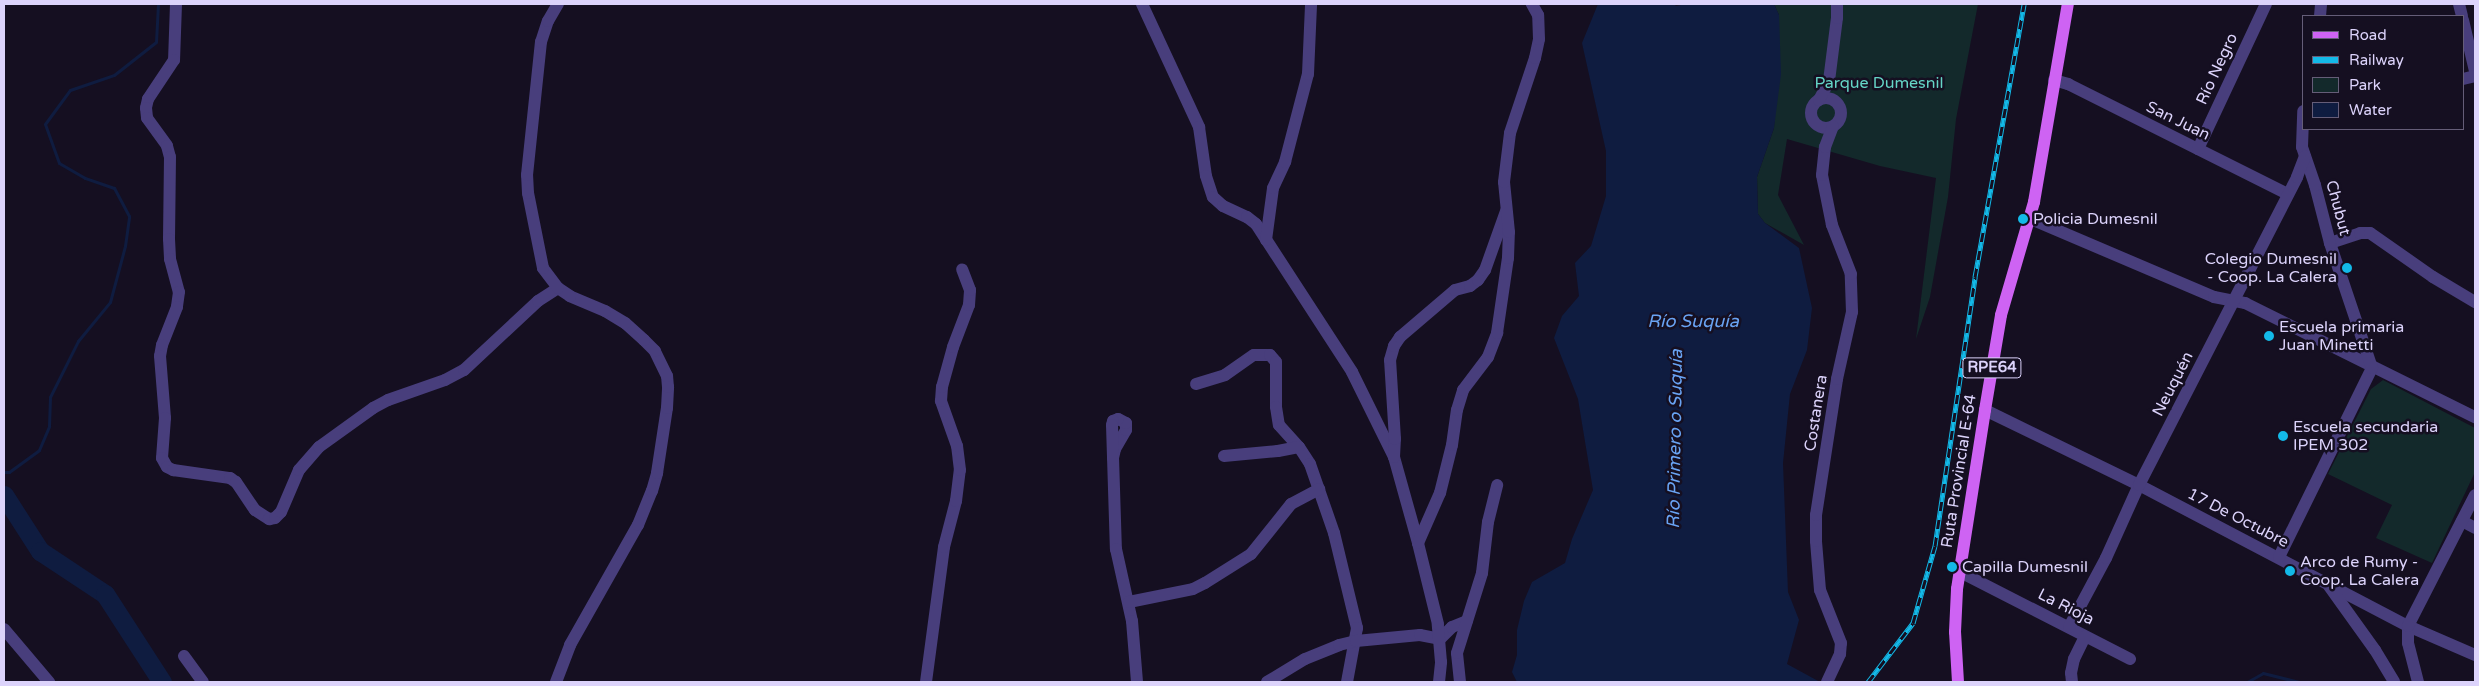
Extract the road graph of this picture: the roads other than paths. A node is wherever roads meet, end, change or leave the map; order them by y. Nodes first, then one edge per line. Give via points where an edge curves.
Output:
1 (176, 4) edge
2 (558, 4) edge
3 (1142, 4) edge
4 (1310, 4) edge
5 (1532, 4) edge
6 (1837, 4) edge
7 (2068, 4) edge
8 (2266, 4) edge
9 (2464, 24) edge
10 (2475, 70) edge
11 (2054, 80) junction
12 (1829, 81) junction
13 (1818, 100) junction
14 (1835, 101) junction
15 (2302, 124) edge
16 (1818, 126) junction
17 (1833, 126) junction
18 (1825, 147) junction
19 (2198, 149) junction
20 (2305, 156) junction
21 (2288, 194) junction
22 (1506, 211) junction
23 (2030, 218) junction
24 (1266, 240) junction
25 (2330, 243) junction
26 (962, 269) dead end
27 (558, 288) junction
28 (2234, 300) junction
29 (2475, 302) edge
30 (2372, 368) junction
31 (1196, 384) dead end
32 (1985, 410) junction
33 (2475, 417) edge
34 (1299, 447) junction
35 (1224, 456) dead end
36 (1394, 457) junction
37 (1113, 458) dead end
38 (1497, 485) dead end
39 (2139, 486) junction
40 (1319, 489) junction
41 (2475, 495) edge
42 (2462, 521) junction
43 (2475, 528) edge
44 (1418, 543) junction
45 (2279, 557) junction
46 (1960, 572) junction
47 (2328, 584) junction
48 (1129, 602) junction
49 (1467, 622) junction
50 (2408, 626) junction
51 (2070, 627) junction
52 (4, 629) edge
53 (2085, 636) junction
54 (1440, 639) junction
55 (1356, 641) junction
56 (184, 656) dead end
57 (2474, 656) edge
58 (2130, 659) dead end
59 (49, 682) edge
60 (203, 682) edge
61 (556, 682) edge
62 (926, 682) edge
63 (1137, 682) edge
64 (1267, 682) edge
65 (1347, 682) edge
66 (1439, 682) edge
67 (1460, 682) edge
68 (1827, 682) edge
69 (1958, 682) edge
70 (2072, 682) edge
71 (2394, 682) edge
72 (2418, 682) edge

1 - 27 street via 174,60 148,99 146,108 147,118 167,146 170,157 170,259 179,292 160,356 165,418 162,458 167,466 173,470 230,478 255,510 269,519 275,518 281,512 299,470 319,447 372,408 464,370 538,301
2 - 27 street via 541,42 527,175 543,268
3 - 24 street via 1199,127 1206,176 1213,197 1256,224
4 - 24 street via 1308,74 1285,162 1273,188
5 - 22 street via 1538,15 1536,58 1510,133 1504,182
6 - 12 street, Costanera
7 - 11 main road, Ruta Provincial E-64 / RPE64
8 - 19 street, Río Negro
9 - 10 street
11 - 19 street, San Juan
11 - 23 main road, Ruta Provincial E-64 / RPE64
12 - 13 street, Costanera
12 - 14 street, Costanera
13 - 14 street
13 - 16 street, Costanera via 1811,115
14 - 17 street, Costanera via 1840,107 1841,117
15 - 20 street, Chubut
16 - 17 street
16 - 18 street, Costanera
17 - 18 street, Costanera
18 - 68 street, Costanera via 1822,175 1829,215 1848,264 1852,286 1851,322 1837,379 1815,530 1822,599 1841,643 1838,660
19 - 21 street, San Juan
20 - 21 street, Neuquén
20 - 25 street, Chubut
21 - 28 street, Neuquén
22 - 36 street via 1485,270 1478,280 1455,290 1400,337 1394,346 1390,360
22 - 44 street via 1508,258 1494,345 1463,390 1440,493
23 - 28 street via 2214,297
23 - 32 main road, Ruta Provincial E-64 / RPE64 via 2001,315
24 - 36 street via 1352,372
25 - 29 street via 2370,233 2433,278
25 - 30 street, Chubut
26 - 62 street via 970,290 969,305 953,347 941,401 957,446 960,470 944,547
27 - 61 street via 618,319 644,340 655,351 667,376 668,387 652,491 638,525 570,645
28 - 30 street
28 - 39 street, Neuquén
30 - 33 street
30 - 45 street
31 - 34 street via 1225,375 1254,356 1270,356 1276,362 1279,425
32 - 39 street, 17 De Octubre
32 - 46 main road, Ruta Provincial E-64 / RPE64
34 - 35 street
34 - 40 street via 1310,464
36 - 44 street
37 - 48 street via 1116,549
38 - 49 street via 1488,522 1482,573
39 - 45 street, 17 De Octubre
39 - 51 street, Neuquén
40 - 48 street via 1291,504 1251,554 1205,583 1193,589
40 - 55 street via 1345,573 1357,628
41 - 42 street
42 - 43 street
42 - 50 street
44 - 54 street
45 - 47 street, 17 De Octubre
46 - 51 street, La Rioja
46 - 69 main road, Ruta Provincial E-64 / RPE64 via 1955,632
47 - 50 street, 17 De Octubre
47 - 71 street
48 - 63 street
49 - 54 street via 1452,627
49 - 67 street via 1457,653
50 - 57 street, 17 De Octubre
50 - 72 street via 2408,644
51 - 53 street, La Rioja
52 - 59 street
53 - 58 street, La Rioja
53 - 70 street via 2074,658
54 - 55 street via 1420,635
54 - 66 street
55 - 64 street via 1305,659
55 - 65 street
56 - 60 street

